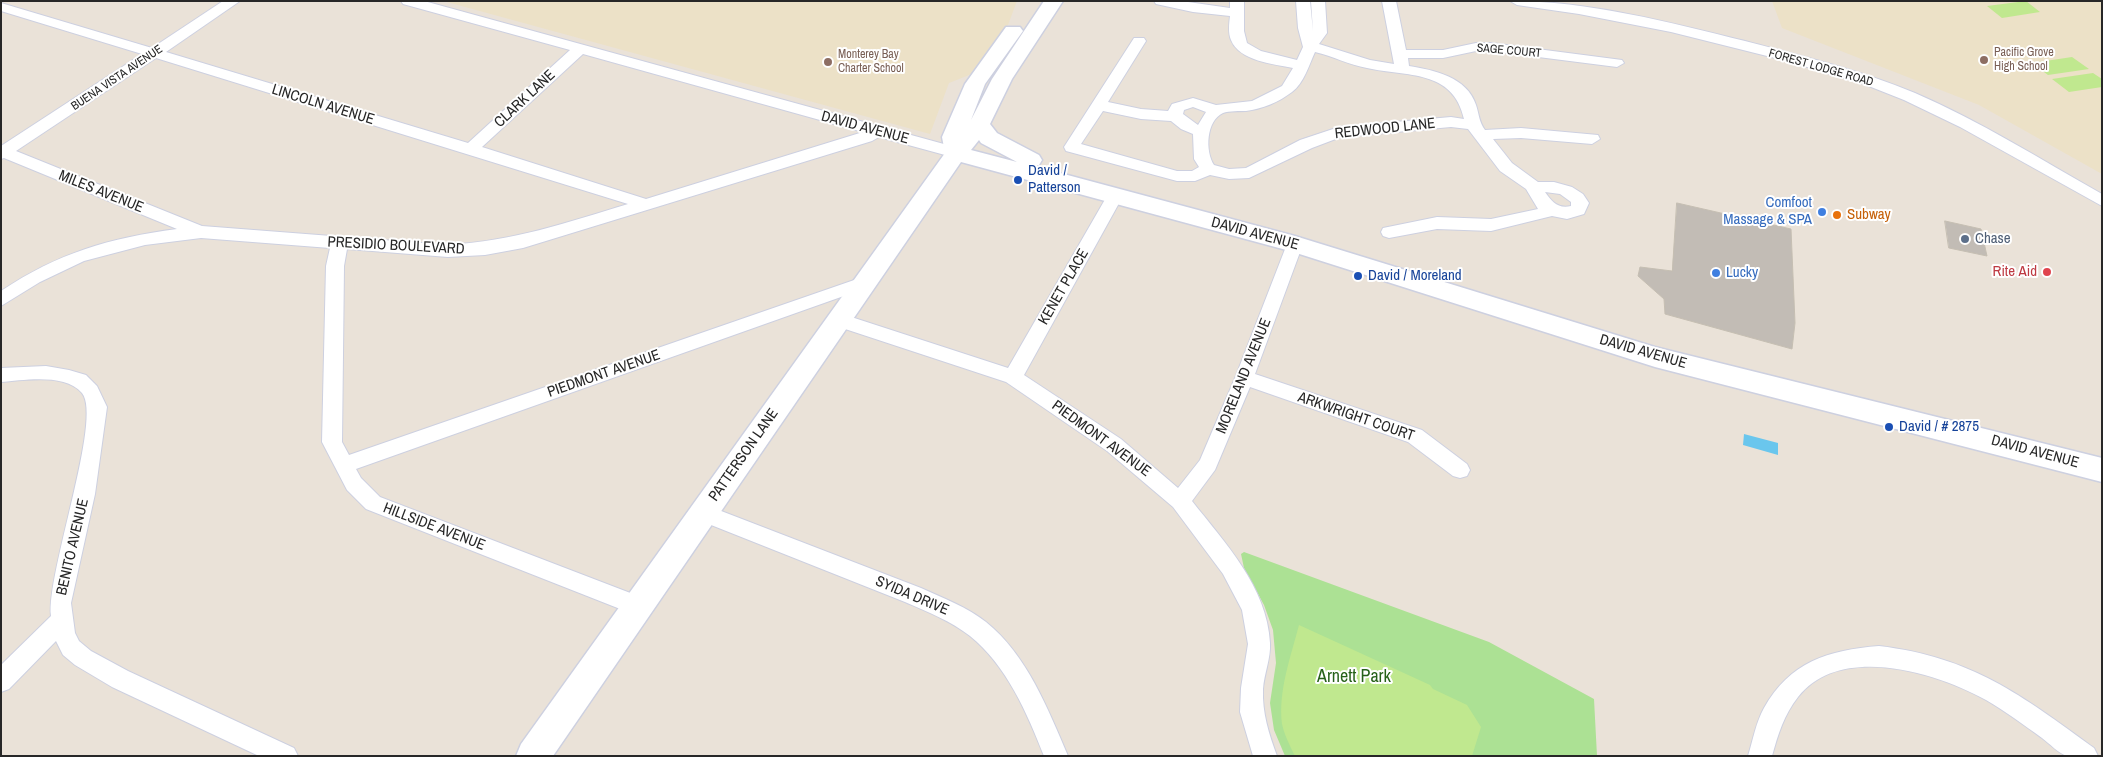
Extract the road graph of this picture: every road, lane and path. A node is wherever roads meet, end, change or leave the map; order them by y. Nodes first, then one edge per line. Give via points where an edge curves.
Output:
1 (233, 1) edge
2 (408, 1) edge
3 (1035, 1) edge
4 (1054, 1) edge
5 (1160, 1) edge
6 (1303, 1) edge
7 (1318, 1) edge
8 (1389, 1) edge
9 (1517, 1) edge
10 (1560, 4) edge
11 (1, 7) edge
12 (1237, 7) edge
13 (1139, 41) dead end
14 (1310, 47) junction
15 (579, 50) junction
16 (1455, 52) junction
17 (153, 54) junction
18 (1402, 61) junction
19 (1617, 63) dead end
20 (1301, 65) junction
21 (1452, 84) junction
22 (1098, 105) junction
23 (1216, 111) junction
24 (1176, 116) junction
25 (979, 125) junction
26 (1202, 130) junction
27 (1477, 130) junction
28 (877, 131) junction
29 (1592, 139) dead end
30 (472, 149) junction
31 (2, 153) edge
32 (956, 153) junction
33 (1208, 169) junction
34 (1086, 188) junction
35 (1534, 188) junction
36 (1116, 196) junction
37 (2102, 201) edge
38 (645, 204) junction
39 (1547, 207) junction
40 (201, 232) junction
41 (1389, 232) dead end
42 (339, 244) junction
43 (1295, 244) junction
44 (866, 282) junction
45 (1, 300) edge
46 (839, 320) junction
47 (1, 375) edge
48 (1013, 377) junction
49 (1244, 378) junction
50 (343, 465) junction
51 (1460, 470) dead end
52 (2102, 470) edge
53 (1180, 502) junction
54 (703, 513) junction
55 (638, 606) junction
56 (61, 621) junction
57 (1, 681) edge
58 (286, 756) edge
59 (533, 756) edge
60 (1056, 756) edge
61 (1265, 756) edge
62 (1760, 756) edge
63 (2086, 756) edge

1 - 17 street, BUENA VISTA AVENUE
2 - 15 street, DAVID AVENUE
3 - 32 street via 975,84 953,138
4 - 25 street, PATTERSON LANE via 1002,79
5 - 12 street via 1193,8
6 - 14 street
7 - 14 street via 1320,33
8 - 18 street
9 - 10 street, FOREST LODGE ROAD
10 - 37 street, FOREST LODGE ROAD via 1706,36 1881,85 1982,133
11 - 17 street, LINCOLN AVENUE
12 - 20 street via 1238,39 1246,50
13 - 22 street
14 - 18 street via 1367,64
14 - 20 street
15 - 28 street, DAVID AVENUE
15 - 30 street, CLARK LANE
16 - 18 street, SAGE COURT
16 - 19 street, SAGE COURT via 1491,47
16 - 21 street via 1450,59
17 - 30 street, LINCOLN AVENUE
17 - 31 street, BUENA VISTA AVENUE
18 - 21 street
20 - 23 street via 1293,83 1270,99
21 - 27 street via 1468,104
22 - 24 street via 1140,114
22 - 33 street, REDWOOD LANE via 1072,147 1178,176 1195,176
23 - 24 street via 1192,102 1177,107
23 - 26 street
24 - 26 street via 1187,126
25 - 32 street, PATTERSON LANE
25 - 34 street via 988,138
26 - 33 street via 1202,159
27 - 29 street, REDWOOD LANE
27 - 33 street, REDWOOD LANE via 1451,122 1339,132 1306,144 1249,173 1230,174
27 - 35 street via 1512,173
28 - 32 street, DAVID AVENUE
28 - 38 street, PRESIDIO BOULEVARD via 867,137
30 - 38 street, LINCOLN AVENUE
31 - 40 street, MILES AVENUE
32 - 34 street, DAVID AVENUE
32 - 44 street, PATTERSON LANE
34 - 36 street, DAVID AVENUE
35 - 39 street
35 - 39 street via 1547,186 1564,190 1581,203 1578,210 1570,213
36 - 43 street, DAVID AVENUE
36 - 48 street, KENET PLACE
38 - 42 street, PRESIDIO BOULEVARD via 522,242 485,249 448,251
39 - 41 street via 1542,214 1491,225 1436,223
40 - 42 street, PRESIDIO BOULEVARD
40 - 45 street, PRESIDIO BOULEVARD via 145,239 79,256 34,278
42 - 50 street, HILLSIDE AVENUE via 335,266 332,442
43 - 49 street, MORELAND AVENUE
43 - 52 street, DAVID AVENUE via 1655,357
44 - 46 street, PATTERSON LANE
44 - 50 street, PIEDMONT AVENUE
46 - 48 street, PIEDMONT AVENUE
46 - 54 street, PATTERSON LANE
47 - 56 street, BENITO AVENUE via 51,374 77,380 87,386 98,407 85,494 63,583
48 - 53 street, PIEDMONT AVENUE via 1114,445
49 - 51 street, ARKWRIGHT COURT via 1415,436
49 - 53 street, MORELAND AVENUE via 1208,464
50 - 55 street, HILLSIDE AVENUE via 354,484 373,503
53 - 61 street, PIEDMONT AVENUE via 1231,567 1253,610 1259,644 1252,712
54 - 55 street, PATTERSON LANE
54 - 60 street, SYIDA DRIVE via 919,598 955,615 987,637 1020,680
55 - 59 street, PATTERSON LANE
56 - 57 street
56 - 58 street, BENITO AVENUE via 71,648 83,658 120,679
62 - 63 street via 1771,718 1782,699 1803,676 1827,663 1843,659 1880,657 1921,663 1981,686 2022,710

